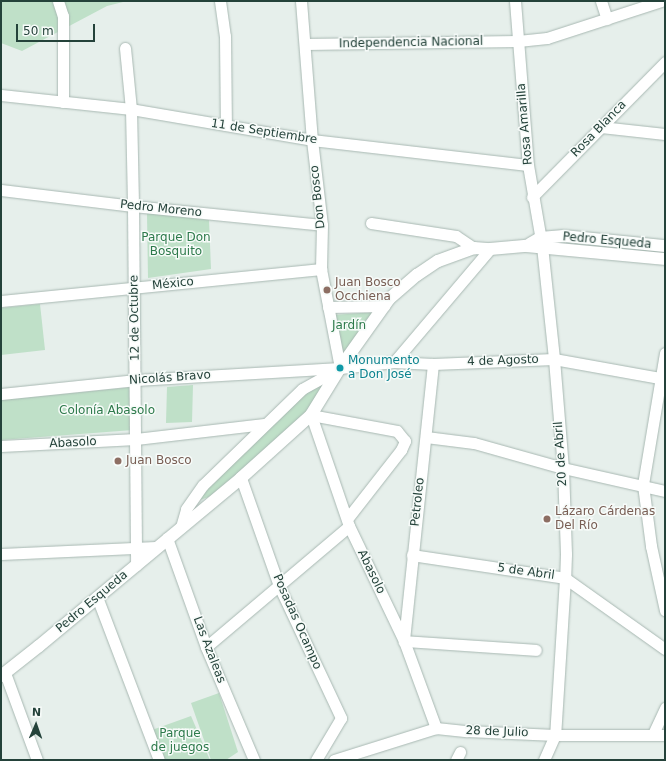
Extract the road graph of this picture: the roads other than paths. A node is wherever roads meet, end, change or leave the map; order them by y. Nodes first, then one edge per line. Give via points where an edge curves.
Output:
1 (58, 1) edge
2 (220, 1) edge
3 (301, 1) edge
4 (515, 1) edge
5 (602, 1) edge
6 (661, 1) edge
7 (607, 19) junction
8 (518, 41) junction
9 (305, 44) junction
10 (125, 48) dead end
11 (665, 62) edge
12 (1, 95) edge
13 (63, 102) junction
14 (131, 109) junction
15 (226, 125) junction
16 (601, 127) junction
17 (665, 134) edge
18 (312, 140) junction
19 (528, 165) junction
20 (1, 190) edge
21 (532, 197) junction
22 (133, 206) junction
23 (371, 223) dead end
24 (322, 225) junction
25 (541, 242) junction
26 (665, 246) edge
27 (474, 248) junction
28 (490, 249) junction
29 (665, 259) edge
30 (321, 269) junction
31 (134, 288) junction
32 (1, 301) edge
33 (384, 306) junction
34 (328, 307) junction
35 (665, 352) edge
36 (554, 359) junction
37 (394, 362) junction
38 (433, 364) junction
39 (340, 368) junction
40 (663, 379) edge
41 (136, 380) junction
42 (1, 394) edge
43 (311, 415) junction
44 (264, 424) junction
45 (426, 437) junction
46 (136, 439) junction
47 (1, 446) edge
48 (563, 468) junction
49 (241, 478) junction
50 (643, 485) junction
51 (665, 491) edge
52 (348, 523) junction
53 (181, 527) junction
54 (167, 538) junction
55 (156, 547) junction
56 (136, 548) junction
57 (1, 554) edge
58 (412, 555) junction
59 (136, 565) junction
60 (565, 578) junction
61 (279, 586) junction
62 (97, 597) junction
63 (665, 610) edge
64 (404, 641) junction
65 (206, 647) junction
66 (665, 649) edge
67 (536, 650) dead end
68 (3, 674) edge
69 (665, 708) edge
70 (436, 728) junction
71 (652, 734) junction
72 (555, 735) junction
73 (665, 735) edge
74 (37, 760) edge
75 (159, 760) edge
76 (254, 760) edge
77 (316, 760) edge
78 (334, 760) edge
79 (544, 760) edge

1 - 13 street via 63,16
2 - 15 street via 225,36
3 - 9 street, Don Bosco
4 - 8 street, Rosa Amarilla
5 - 7 street
6 - 7 street, Independencia Nacional
7 - 8 street, Independencia Nacional via 547,38
8 - 9 street, Independencia Nacional
8 - 19 street, Rosa Amarilla
9 - 18 street, Don Bosco
10 - 14 street, 12 de Octubre
11 - 16 street, Rosa Blanca
12 - 13 street, 11 de Septiembre
13 - 14 street, 11 de Septiembre
14 - 15 street, 11 de Septiembre
14 - 22 street, 12 de Octubre
15 - 18 street, 11 de Septiembre
16 - 17 street
16 - 21 street, Rosa Blanca
18 - 19 street, 11 de Septiembre
18 - 24 street, Don Bosco
19 - 21 street, Rosa Amarilla
20 - 22 street, Pedro Moreno
21 - 25 street, Rosa Amarilla
22 - 24 street, Pedro Moreno
22 - 31 street, 12 de Octubre
23 - 27 street via 456,236
24 - 30 street, Don Bosco
25 - 26 street, Pedro Esqueda via 564,236
25 - 28 street, Pedro Esqueda via 527,246
25 - 29 street, Pedro Esqueda
25 - 36 street, 20 de Abril
27 - 28 street, Pedro Esqueda
27 - 33 street, Pedro Esqueda via 438,261 417,274
28 - 37 street
30 - 31 street, México
30 - 34 street, Don Bosco
31 - 32 street, México
31 - 41 street, 12 de Octubre
33 - 34 street
33 - 39 street, Pedro Esqueda
34 - 39 street, Don Bosco
35 - 40 street
36 - 38 street, 4 de Agosto
36 - 40 street, 4 de Agosto
36 - 48 street, 20 de Abril
37 - 38 street, 4 de Agosto
37 - 39 street, 4 de Agosto
38 - 45 street, Petroleo
39 - 41 street, Nicolás Bravo
39 - 43 street, Pedro Esqueda
39 - 44 street, Pedro Esqueda via 302,389
40 - 50 street
41 - 42 street, Nicolás Bravo
41 - 46 street, 12 de Octubre
43 - 49 street, Pedro Esqueda
43 - 52 street, Abasolo
43 - 52 street via 397,431 405,441
44 - 46 street, Abasolo
44 - 53 street, Pedro Esqueda via 204,485 186,509
45 - 48 street via 474,443
45 - 58 street, Petroleo
46 - 47 street, Abasolo
46 - 56 street, 12 de Octubre
48 - 50 street
48 - 60 street, 20 de Abril
49 - 53 street, Pedro Esqueda
49 - 61 street, Posadas Ocampo
50 - 51 street
50 - 63 street via 651,546
52 - 61 street
52 - 64 street, Abasolo
53 - 54 street, Pedro Esqueda
54 - 55 street, Pedro Esqueda
54 - 65 street, Las Azaleas
55 - 56 street
55 - 59 street, Pedro Esqueda
56 - 57 street
56 - 59 street, 12 de Octubre
58 - 60 street, 5 de Abril
58 - 64 street, Petroleo
59 - 62 street, Pedro Esqueda
60 - 66 street, 5 de Abril
60 - 72 street, 20 de Abril
61 - 65 street
61 - 77 street, Posadas Ocampo via 341,718
62 - 68 street, Pedro Esqueda
62 - 75 street
64 - 67 street
64 - 70 street, Abasolo
65 - 76 street, Las Azaleas
68 - 74 street
69 - 71 street
70 - 72 street, 28 de Julio
70 - 78 street, 28 de Julio
71 - 72 street, 28 de Julio
71 - 73 street, 28 de Julio
72 - 79 street

